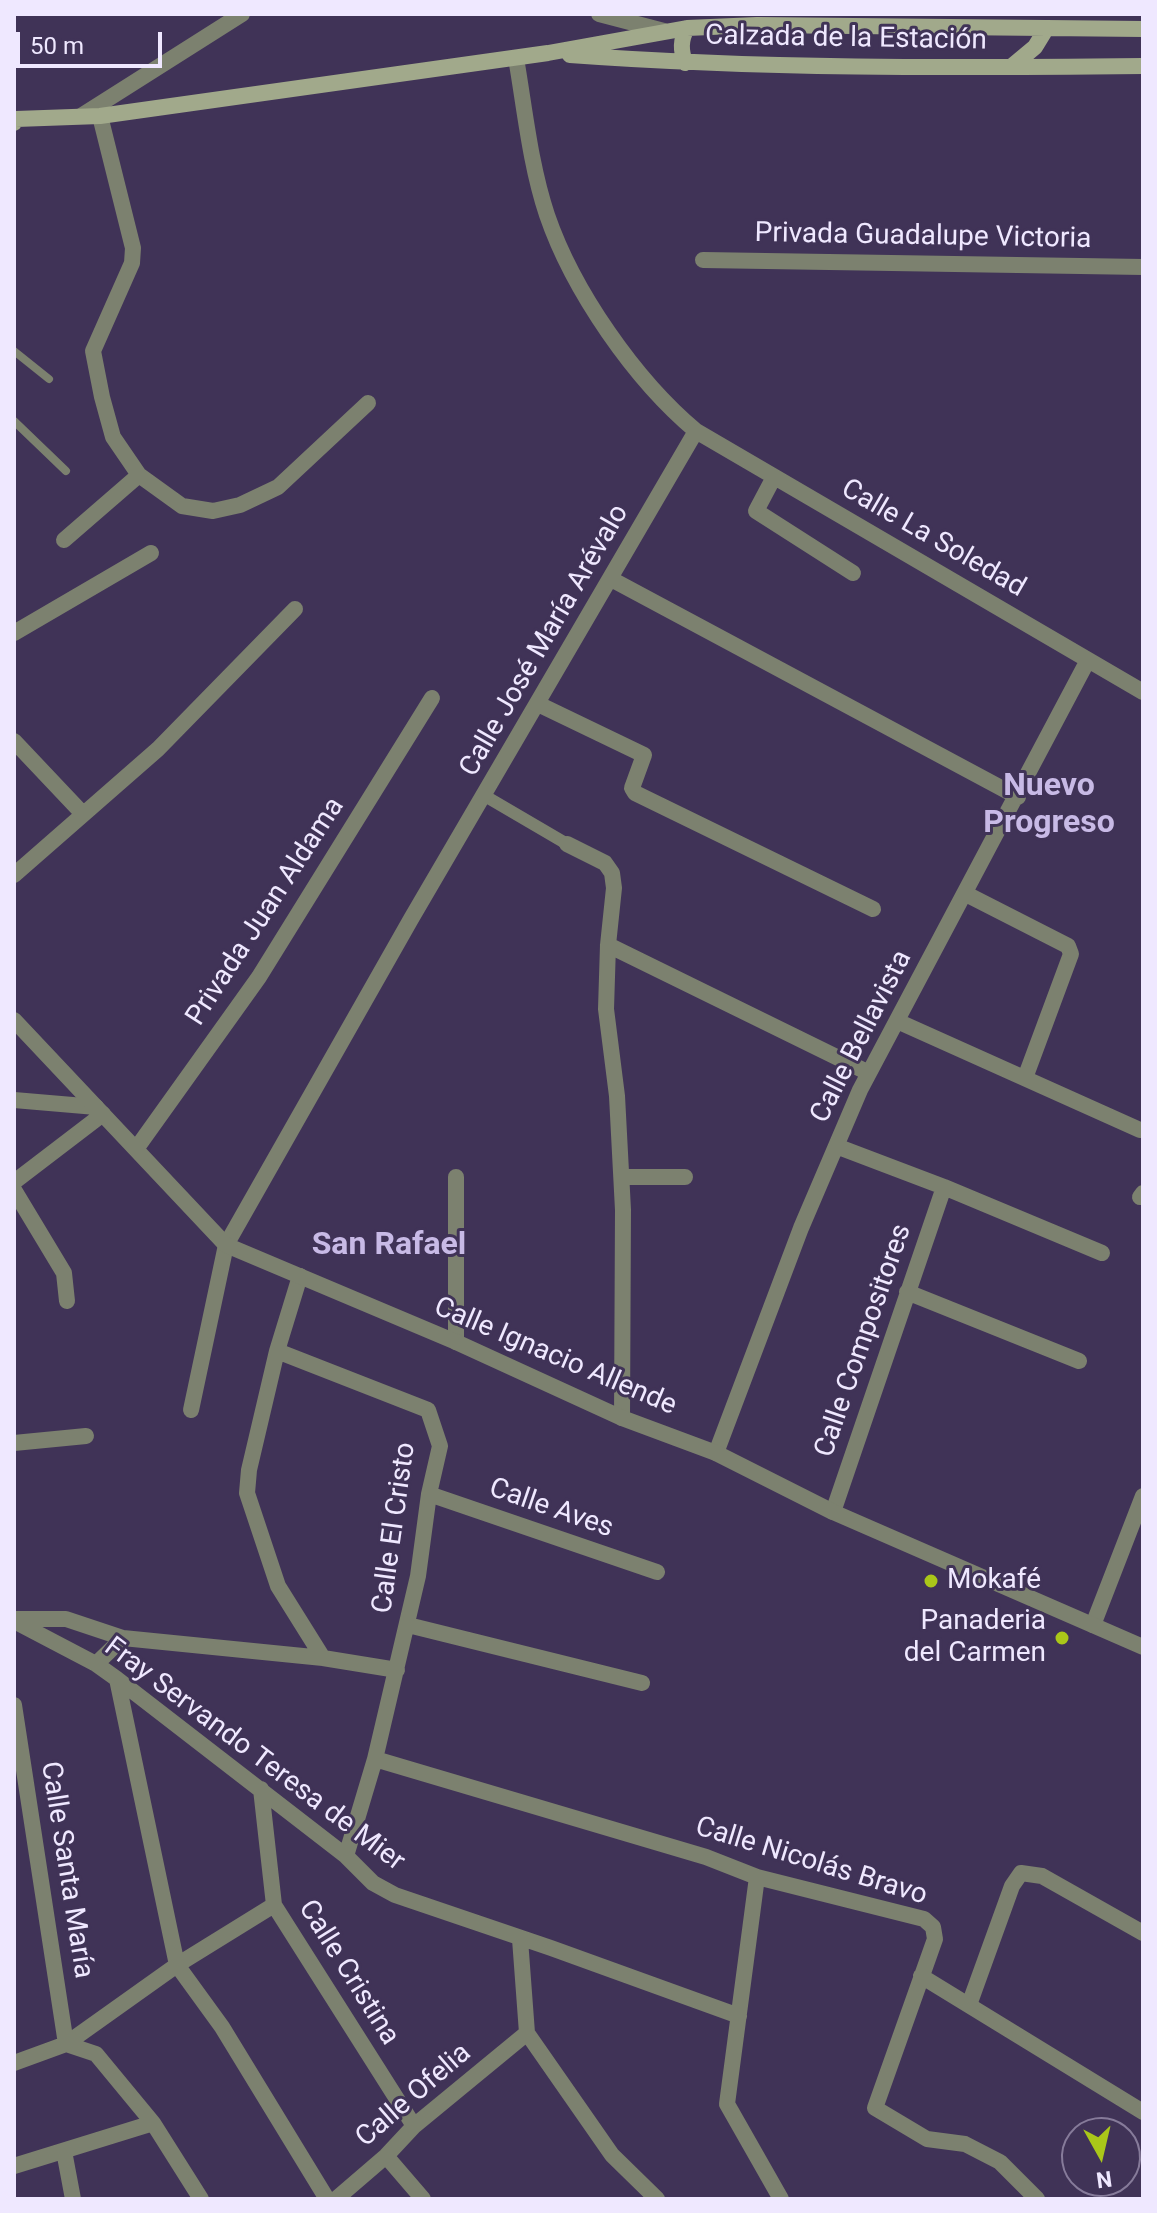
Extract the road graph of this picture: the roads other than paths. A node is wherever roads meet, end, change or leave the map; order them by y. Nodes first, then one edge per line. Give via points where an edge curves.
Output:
1 (242, 14) edge
2 (599, 14) edge
3 (757, 20) edge
4 (1047, 22) edge
5 (687, 28) junction
6 (1143, 29) edge
7 (664, 31) junction
8 (548, 53) junction
9 (516, 58) junction
10 (685, 63) junction
11 (1143, 66) edge
12 (1011, 67) junction
13 (81, 116) junction
14 (100, 116) junction
15 (15, 120) edge
16 (703, 260) dead end
17 (1143, 267) edge
18 (14, 351) edge
19 (49, 379) dead end
20 (368, 403) dead end
21 (14, 421) edge
22 (696, 431) junction
23 (66, 471) dead end
24 (139, 475) junction
25 (774, 477) junction
26 (64, 540) dead end
27 (151, 553) dead end
28 (853, 573) dead end
29 (611, 579) junction
30 (295, 609) dead end
31 (14, 633) edge
32 (1088, 660) junction
33 (1143, 692) edge
34 (432, 698) dead end
35 (538, 704) junction
36 (14, 741) edge
37 (485, 796) junction
38 (1018, 797) junction
39 (83, 814) junction
40 (567, 844) joint
41 (14, 875) edge
42 (966, 894) junction
43 (873, 909) dead end
44 (608, 945) junction
45 (14, 1020) edge
46 (897, 1021) junction
47 (869, 1073) junction
48 (1025, 1078) junction
49 (14, 1100) edge
50 (100, 1110) junction
51 (1140, 1130) dead end
52 (836, 1146) junction
53 (136, 1149) junction
54 (456, 1177) dead end
55 (622, 1177) junction
56 (685, 1177) dead end
57 (14, 1182) edge
58 (944, 1187) junction
59 (14, 1190) edge
60 (226, 1245) junction
61 (1102, 1253) dead end
62 (300, 1276) junction
63 (907, 1292) junction
64 (67, 1301) dead end
65 (456, 1342) junction
66 (277, 1351) junction
67 (1079, 1361) dead end
68 (191, 1410) dead end
69 (622, 1418) junction
70 (86, 1436) dead end
71 (14, 1443) edge
72 (716, 1453) junction
73 (429, 1494) junction
74 (1143, 1496) edge
75 (833, 1512) junction
76 (657, 1572) dead end
77 (14, 1620) edge
78 (408, 1625) junction
79 (1093, 1625) junction
80 (123, 1638) junction
81 (1143, 1647) edge
82 (323, 1658) junction
83 (96, 1664) junction
84 (397, 1670) junction
85 (117, 1679) junction
86 (642, 1683) dead end
87 (14, 1705) edge
88 (375, 1759) junction
89 (261, 1789) junction
90 (346, 1856) junction
91 (757, 1877) junction
92 (274, 1905) junction
93 (1143, 1933) edge
94 (520, 1939) junction
95 (177, 1965) junction
96 (921, 1976) junction
97 (969, 2005) junction
98 (739, 2016) junction
99 (527, 2033) junction
100 (66, 2044) junction
101 (14, 2063) edge
102 (1143, 2112) edge
103 (153, 2123) junction
104 (414, 2126) junction
105 (64, 2151) junction
106 (386, 2156) junction
107 (14, 2166) edge
108 (651, 2193) edge
109 (73, 2199) edge
110 (201, 2199) edge
111 (327, 2199) edge
112 (336, 2199) edge
113 (423, 2199) edge
114 (630, 2199) edge
115 (781, 2199) edge
116 (1037, 2199) edge

1 - 13 street
2 - 7 street
3 - 4 main road, Calzada de la Estación
3 - 5 main road, Calzada de la Estación
4 - 6 main road, Calzada de la Estación
4 - 12 main road via 1035,47
5 - 7 main road, Calzada de la Estación
5 - 10 main road via 681,50
7 - 8 main road, Calzada de la Estación
8 - 9 main road, Calzada de la Estación
8 - 10 main road, Calzada de la Estación
9 - 14 main road, Calzada de la Estación
9 - 22 street via 547,215 573,274 634,367
10 - 12 main road, Calzada de la Estación
11 - 12 main road, Calzada de la Estación
13 - 14 main road, Calzada de la Estación
13 - 15 main road, Calzada de la Estación
14 - 24 street via 133,248 132,263 93,351 113,437
16 - 17 street, Privada Guadalupe Victoria
18 - 19 lane
20 - 24 street via 278,487 240,505 213,511 182,506
21 - 23 lane
22 - 25 street, Calle La Soledad
22 - 29 street, Calle José María Arévalo
24 - 26 street
25 - 28 street via 756,511
25 - 32 street, Calle La Soledad
27 - 31 street
29 - 35 street, Calle José María Arévalo
29 - 38 street
30 - 39 street via 158,749
32 - 33 street, Calle La Soledad
32 - 38 street, Calle Bellavista
34 - 53 street, Privada Juan Aldama via 259,977
35 - 37 street, Calle José María Arévalo
35 - 43 street via 644,755 632,782 635,793
36 - 39 street
37 - 40 street
37 - 60 street, Calle José María Arévalo
38 - 42 street, Calle Bellavista
39 - 41 street
40 - 44 street via 605,863 612,873
42 - 46 street, Calle Bellavista
42 - 48 street via 1068,946 1071,954
44 - 47 street
44 - 55 street via 606,1009
45 - 50 street, Calle Ignacio Allende
46 - 47 street, Calle Bellavista
46 - 48 street
47 - 52 street, Calle Bellavista
48 - 51 street
49 - 50 street
50 - 53 street, Calle Ignacio Allende
50 - 57 street
52 - 58 street
52 - 72 street, Calle Bellavista
53 - 60 street, Calle Ignacio Allende
54 - 65 street
55 - 56 street
55 - 69 street
58 - 61 street
58 - 63 street, Calle Compositores
59 - 64 street via 64,1273
60 - 62 street, Calle Ignacio Allende
60 - 68 street, Calle José María Arévalo
62 - 65 street, Calle Ignacio Allende
62 - 66 street
63 - 67 street
63 - 75 street, Calle Compositores
65 - 69 street, Calle Ignacio Allende
66 - 73 street, Calle El Cristo via 428,1410 440,1446
66 - 82 street via 247,1493 278,1586
69 - 72 street, Calle Ignacio Allende
70 - 71 street
72 - 75 street, Calle Ignacio Allende
73 - 76 street, Calle Aves
73 - 78 street, Calle El Cristo
74 - 79 street
75 - 79 street, Calle Ignacio Allende
77 - 80 street via 66,1619
77 - 83 street, Fray Servando Teresa de Mier
78 - 84 street, Calle El Cristo
78 - 86 street
79 - 81 street, Calle Ignacio Allende
80 - 82 street
80 - 83 street
82 - 84 street
83 - 85 street, Fray Servando Teresa de Mier
84 - 88 street, Calle El Cristo
85 - 89 street, Fray Servando Teresa de Mier
85 - 95 street
87 - 100 street, Calle Santa María
88 - 90 street, Calle El Cristo
88 - 91 street, Calle Nicolás Bravo via 706,1857
89 - 90 street, Fray Servando Teresa de Mier
89 - 92 street, Calle Cristina
90 - 94 street, Fray Servando Teresa de Mier via 373,1883 395,1895
91 - 96 street, Calle Nicolás Bravo via 924,1919 933,1927 935,1939
91 - 98 street
92 - 95 street
92 - 104 street, Calle Cristina
93 - 97 street via 1042,1876 1021,1873
94 - 98 street, Fray Servando Teresa de Mier
94 - 99 street
95 - 100 street
95 - 111 street via 222,2027
96 - 97 street
96 - 116 street, Calle Nicolás Bravo via 875,2108 927,2139 965,2144 1000,2162
97 - 102 street
98 - 115 street via 727,2104
99 - 104 street, Calle Ofelia
99 - 108 street via 612,2155
100 - 101 street
100 - 103 street via 96,2054
103 - 105 street
103 - 110 street
104 - 106 street, Calle Ofelia
105 - 107 street
105 - 109 street
106 - 112 street, Calle Ofelia
106 - 113 street
108 - 114 street

